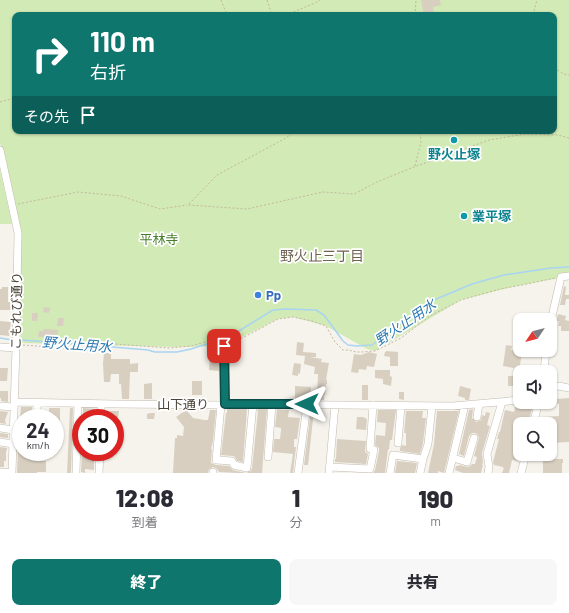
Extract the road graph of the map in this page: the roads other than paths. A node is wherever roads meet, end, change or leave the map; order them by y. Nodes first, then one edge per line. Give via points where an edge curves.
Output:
1 (0, 150) edge
2 (569, 276) edge
3 (553, 313) edge
4 (16, 346) junction
5 (224, 346) road end
6 (0, 347) edge
7 (557, 386) edge
8 (569, 388) edge
9 (513, 401) edge
10 (37, 402) junction
11 (502, 402) junction
12 (78, 403) junction
13 (101, 404) junction
14 (223, 404) junction
15 (253, 404) junction
16 (272, 404) junction
17 (307, 404) junction
18 (479, 404) junction
19 (14, 405) junction
20 (335, 405) junction
21 (373, 405) junction
22 (465, 405) junction
23 (0, 406) edge
24 (402, 406) junction
25 (432, 406) junction
26 (14, 409) edge
27 (37, 409) edge
28 (101, 409) edge
29 (477, 417) dead end
30 (0, 428) edge
31 (12, 430) edge
32 (474, 438) dead end
33 (0, 442) edge
34 (398, 443) dead end
35 (12, 444) edge
36 (268, 457) dead end
37 (453, 458) junction
38 (423, 459) junction
39 (12, 461) edge
40 (100, 461) edge
41 (524, 461) edge
42 (329, 470) edge
43 (0, 472) edge
44 (12, 473) edge
45 (76, 473) edge
46 (99, 473) edge
47 (298, 473) edge
48 (390, 473) edge
49 (420, 473) edge
50 (449, 473) edge
51 (488, 473) edge
52 (521, 473) edge

1 - 4 street, こもれび通り via 18,233
2 - 3 street via 561,277
4 - 6 street
4 - 19 street, こもれび通り
5 - 14 street
7 - 8 street
9 - 11 street, 山下通り
10 - 12 street, 山下通り
10 - 19 street, 山下通り
10 - 27 street
11 - 18 street, 山下通り
11 - 51 street via 487,454
12 - 13 street, 山下通り
12 - 45 street
13 - 14 street, 山下通り
13 - 28 street
14 - 15 street, 山下通り
14 - 15 street via 216,460 232,461 234,465 247,468
15 - 16 street, 山下通り
16 - 17 street, 山下通り
16 - 36 street
17 - 20 street, 山下通り
17 - 47 street
18 - 22 street, 山下通り
18 - 29 street
19 - 23 street, 山下通り
19 - 26 street, こもれび通り
20 - 21 street, 山下通り
20 - 42 street
21 - 24 street, 山下通り
21 - 42 street via 370,449 374,450 370,469
22 - 25 street, 山下通り
22 - 37 street
24 - 25 street, 山下通り
24 - 34 street
25 - 38 street via 428,444
30 - 31 street
32 - 37 street via 467,462
33 - 35 street
37 - 50 street
38 - 48 street via 393,455
38 - 49 street
39 - 44 street, こもれび通り
40 - 46 street
41 - 52 street
43 - 44 street

